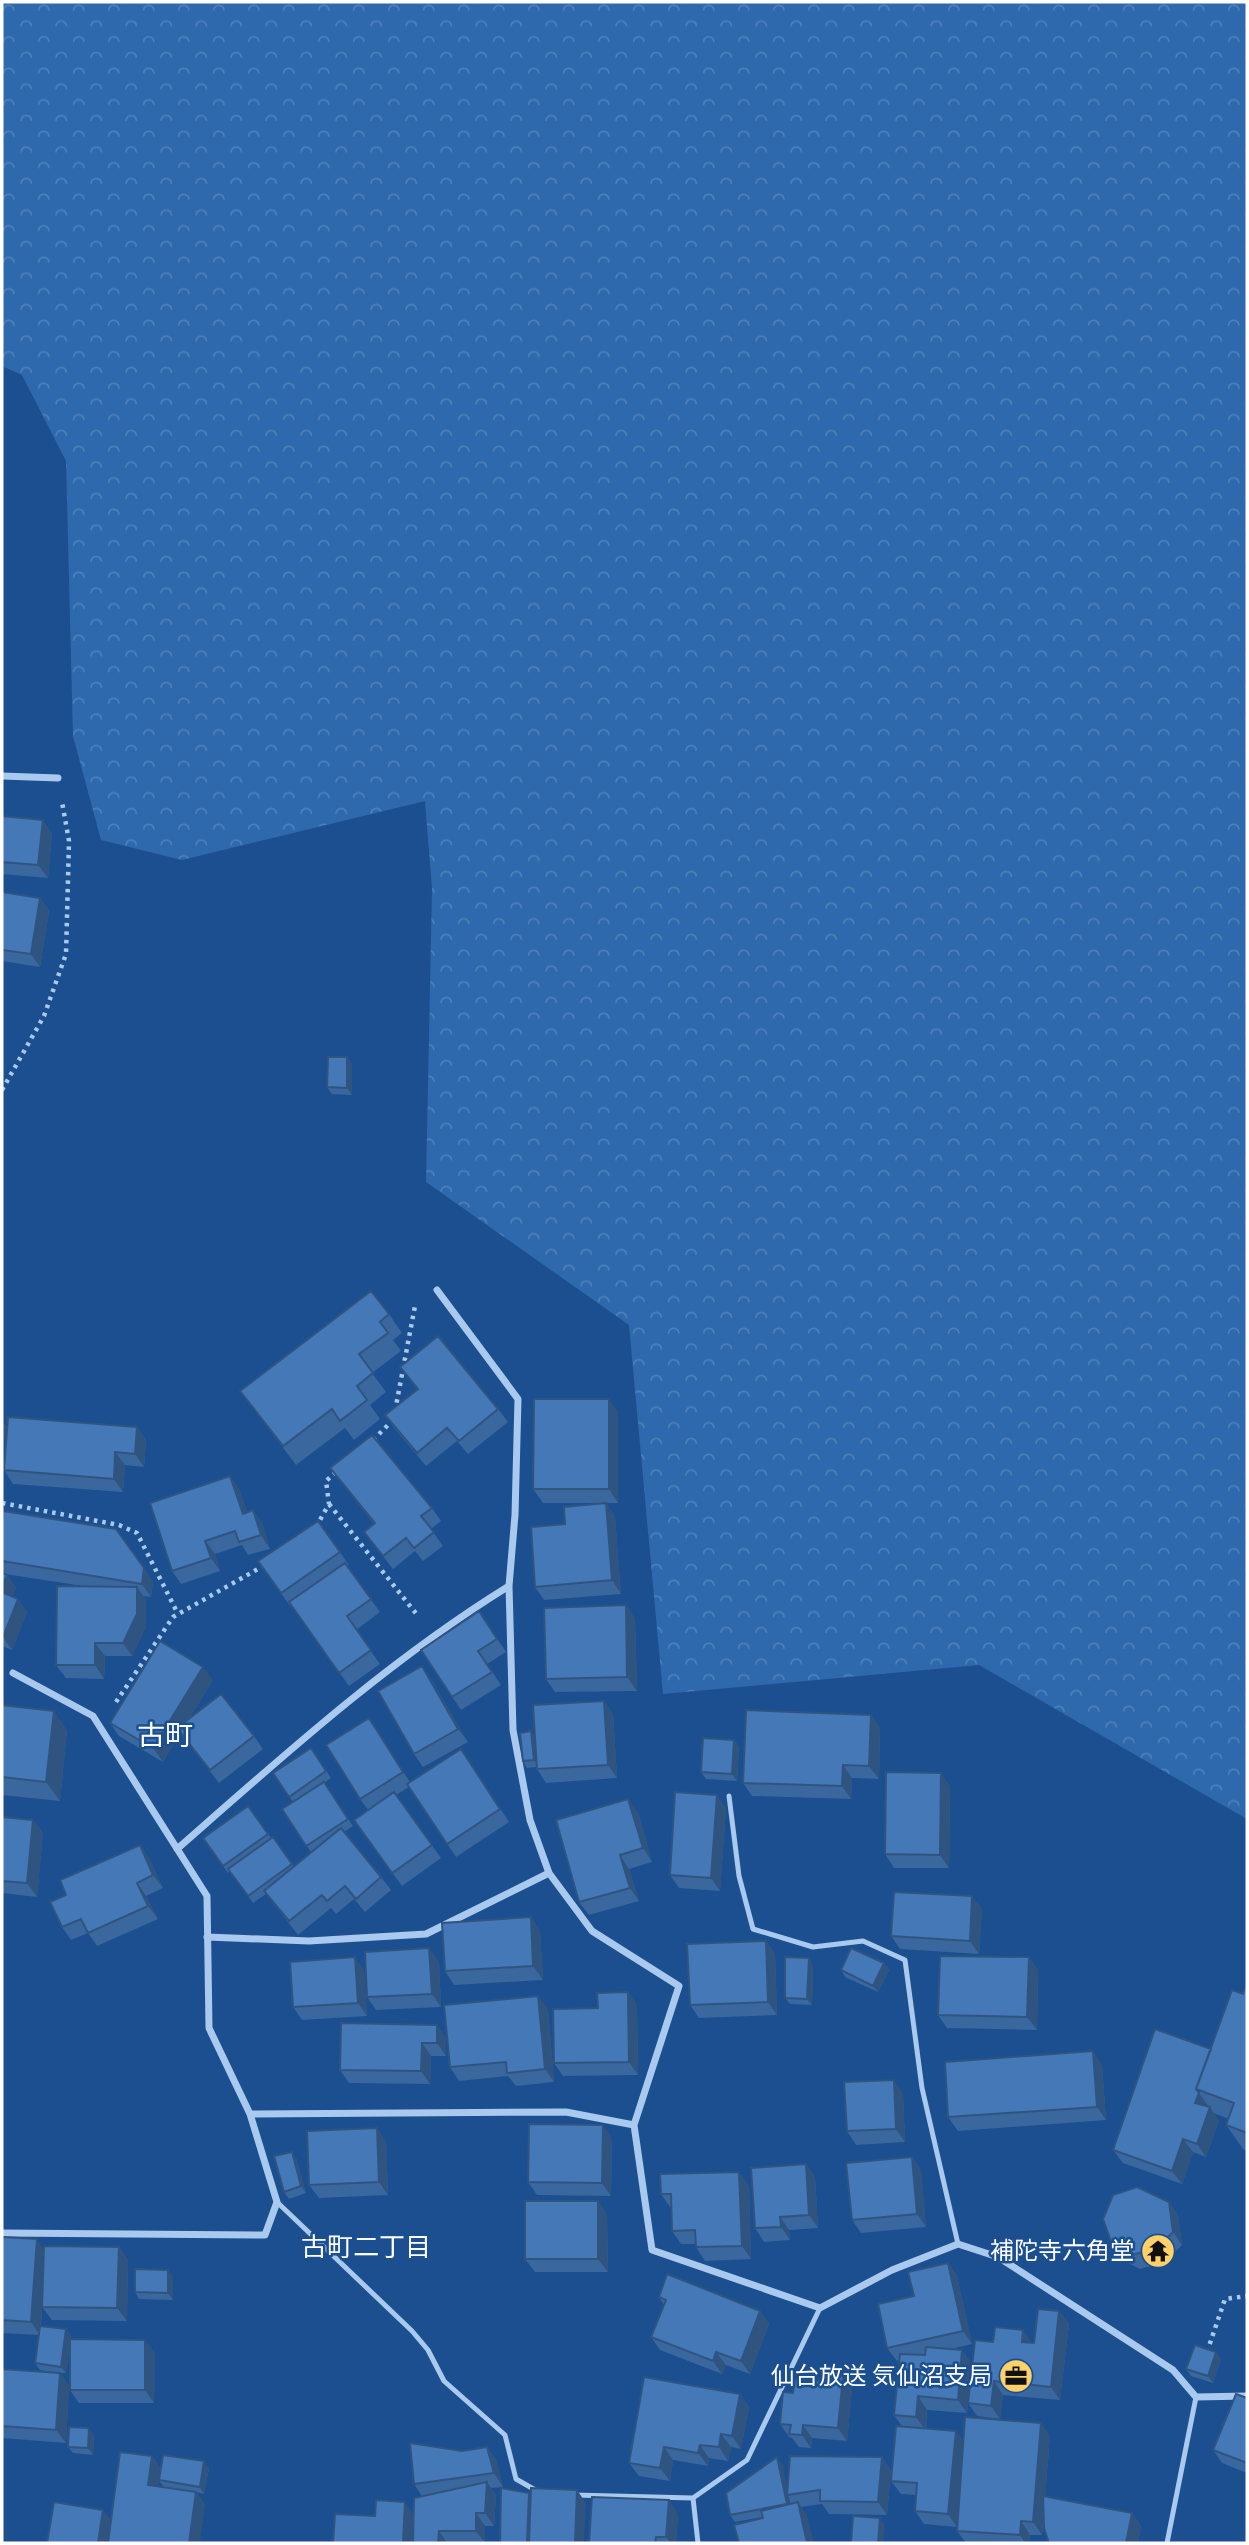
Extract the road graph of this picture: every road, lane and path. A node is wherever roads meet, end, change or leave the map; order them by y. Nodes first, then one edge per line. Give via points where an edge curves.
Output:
1 (2, 776) edge
2 (58, 778) joint
3 (2, 1090) edge
4 (437, 1290) joint
5 (365, 1446) edge
6 (340, 1468) edge
7 (2, 1503) edge
8 (329, 1504) junction
9 (309, 1535) edge
10 (268, 1562) edge
11 (509, 1587) junction
12 (178, 1614) junction
13 (433, 1635) junction
14 (13, 1672) dead end
15 (100, 1726) junction
16 (729, 1796) dead end
17 (177, 1849) junction
18 (549, 1873) junction
19 (207, 1937) junction
20 (250, 2114) junction
21 (635, 2125) junction
22 (277, 2202) junction
23 (2, 2233) edge
24 (958, 2244) junction
25 (1247, 2296) edge
26 (820, 2308) junction
27 (1247, 2396) edge
28 (1196, 2397) junction
29 (548, 2495) edge
30 (561, 2495) edge
31 (693, 2498) junction
32 (698, 2543) edge
33 (1167, 2543) edge

1 - 2 street
2 - 3 path via 69,841 66,954 44,1016
4 - 5 path via 417,1298 393,1423
4 - 11 street via 518,1399
6 - 8 path via 326,1481
7 - 12 path via 119,1525 137,1533
8 - 9 path
8 - 13 path
10 - 12 path
11 - 13 street
11 - 18 street via 513,1730 530,1820
12 - 15 path
13 - 17 street via 279,1759
14 - 15 street via 93,1716
15 - 17 street
16 - 24 lane via 739,1877 753,1929 813,1947 863,1941 905,1960 922,2088
17 - 19 street via 207,1896
18 - 19 street via 426,1934 309,1941
18 - 21 street via 592,1931 679,1986
19 - 20 street via 209,2028
20 - 21 street via 566,2112
20 - 22 street
21 - 26 street via 652,2250
22 - 23 street via 265,2235
22 - 29 lane via 412,2331 444,2381 505,2435 516,2479
24 - 26 street via 892,2270
24 - 28 street via 998,2257 1173,2370
25 - 28 path via 1225,2300
26 - 31 lane via 747,2460
27 - 28 street
28 - 33 lane
30 - 31 lane
31 - 32 lane

